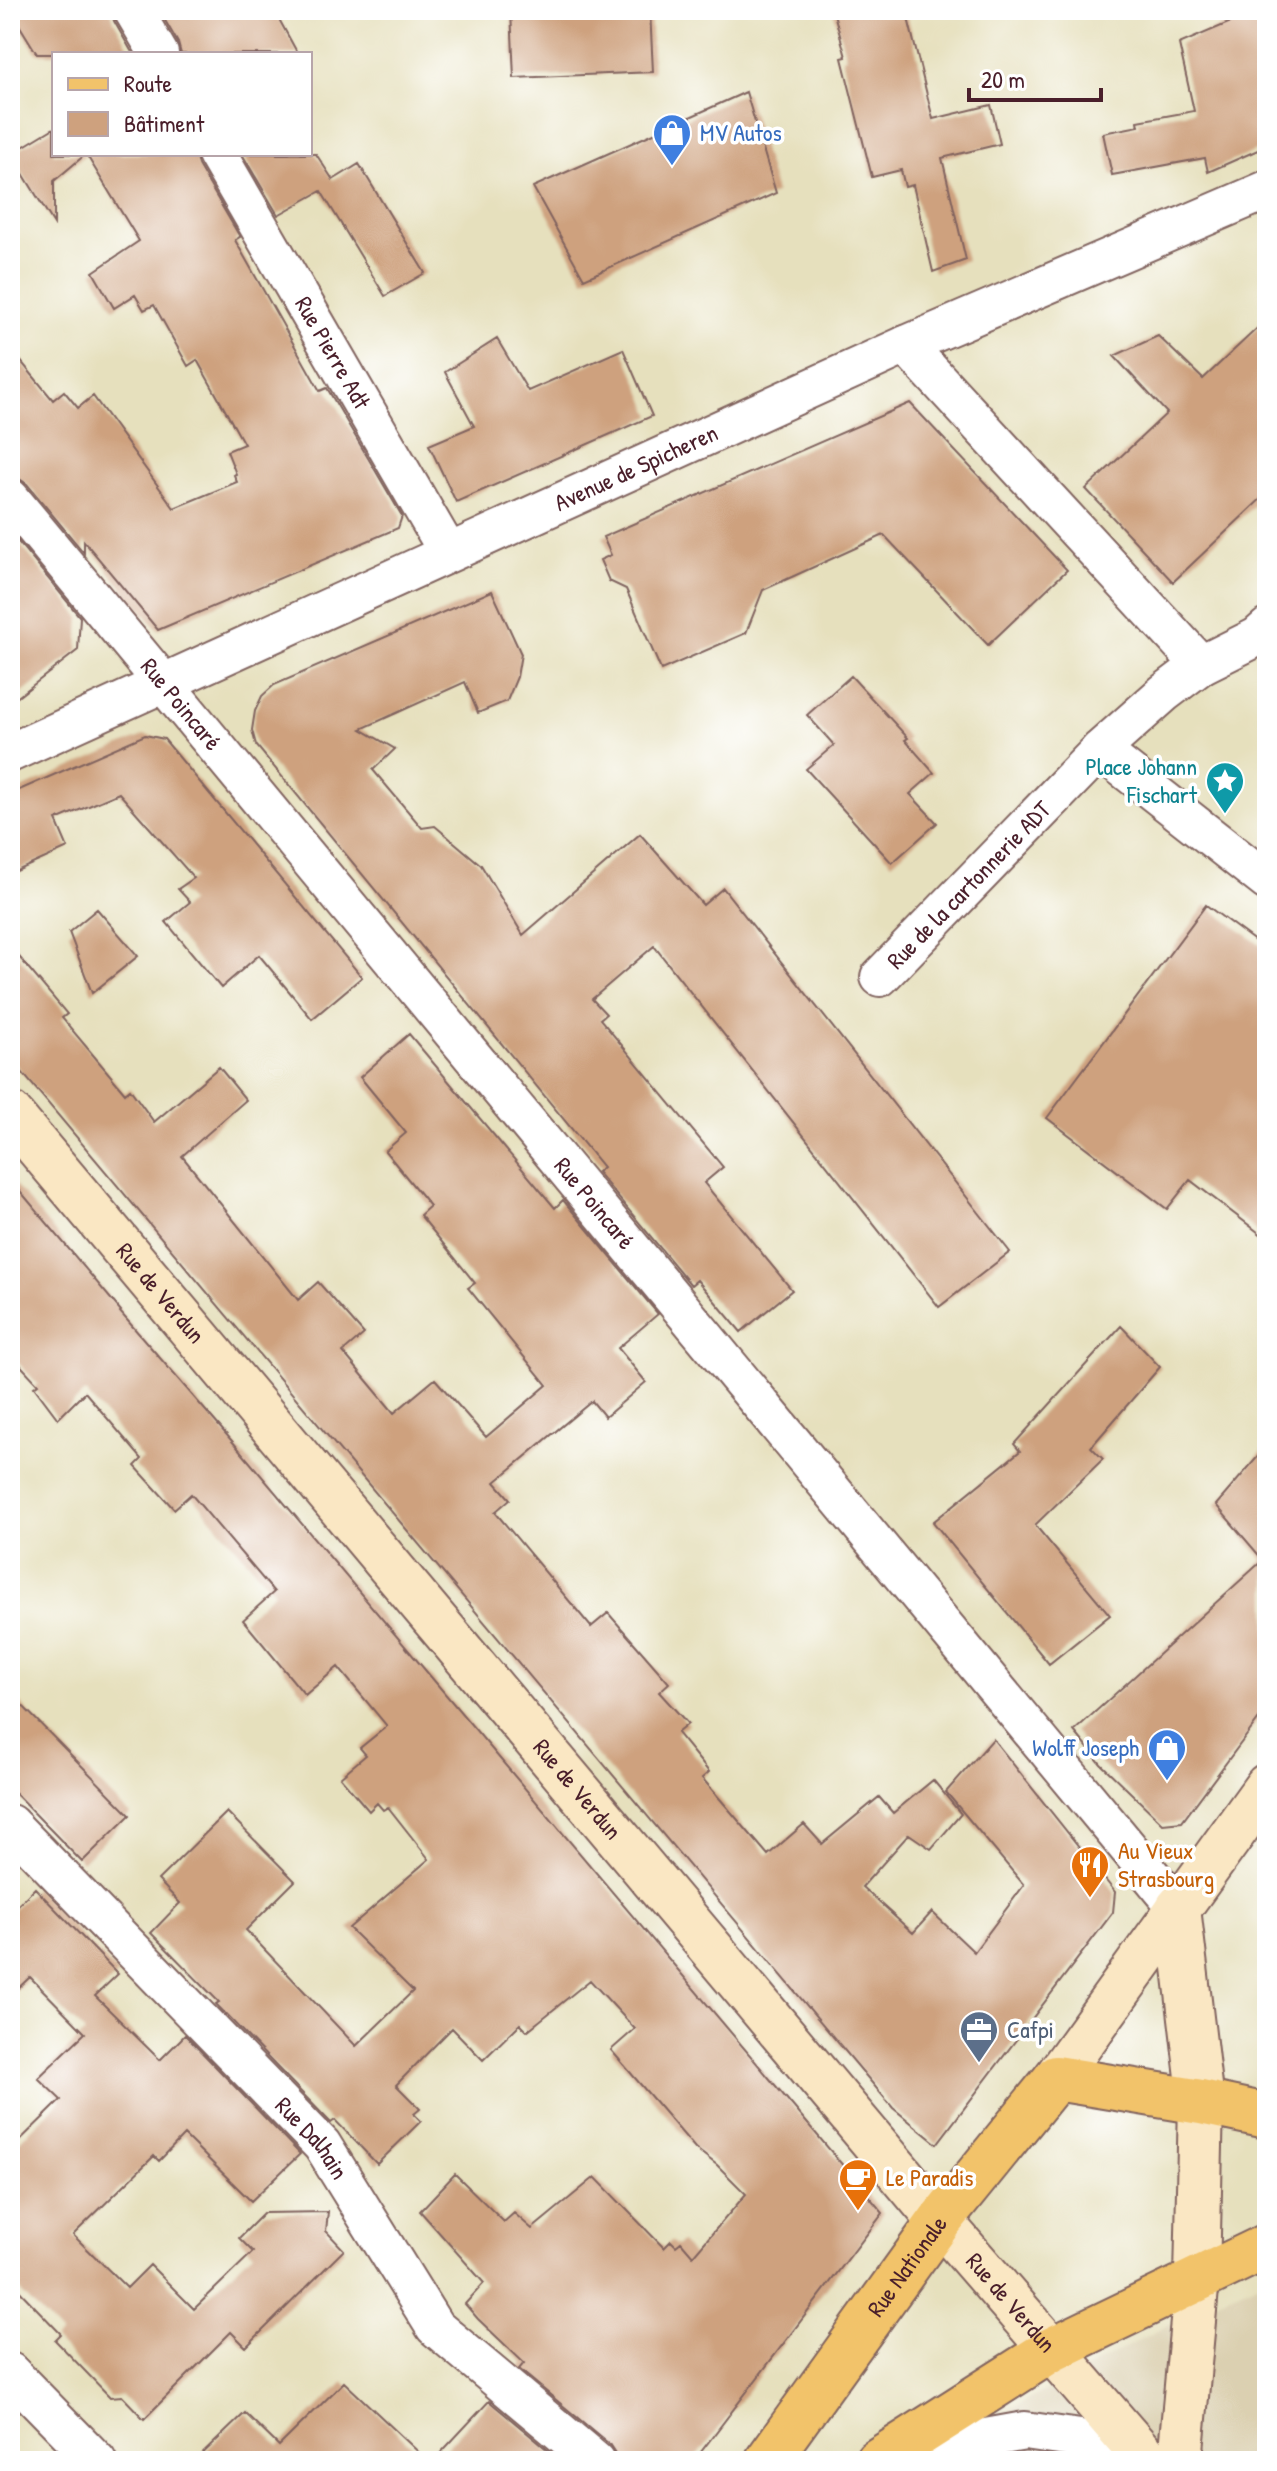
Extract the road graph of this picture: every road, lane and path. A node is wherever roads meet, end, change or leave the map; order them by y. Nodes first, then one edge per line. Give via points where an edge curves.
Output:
1 (133, 10) edge
2 (158, 52) edge
3 (218, 156) edge
4 (1267, 190) edge
5 (906, 345) junction
6 (10, 498) edge
7 (448, 552) junction
8 (1267, 628) edge
9 (1201, 665) junction
10 (163, 684) junction
11 (1100, 750) junction
12 (10, 753) edge
13 (1267, 881) edge
14 (880, 977) dead end
15 (10, 1114) edge
16 (1267, 1786) edge
17 (10, 1824) edge
18 (1178, 1908) junction
19 (1056, 2078) junction
20 (1201, 2102) junction
21 (1267, 2116) edge
22 (940, 2221) junction
23 (1267, 2246) edge
24 (1197, 2278) junction
25 (1051, 2350) junction
26 (10, 2372) edge
27 (881, 2458) edge
28 (97, 2461) edge
29 (595, 2461) edge
30 (767, 2461) edge
31 (1129, 2461) edge
32 (1148, 2461) edge
33 (1180, 2461) edge

1 - 2 street
3 - 7 street, Rue Pierre Adt
4 - 5 street, Avenue de Spicheren
5 - 7 street, Avenue de Spicheren
5 - 9 street
6 - 10 street, Rue Poincaré
7 - 10 street, Avenue de Spicheren
8 - 9 street, Rue de la cartonnerie ADT
9 - 11 street, Rue de la cartonnerie ADT
10 - 12 street, Avenue de Spicheren
10 - 18 street, Rue Poincaré
11 - 13 street
11 - 14 street, Rue de la cartonnerie ADT
15 - 22 main road, Rue de Verdun
16 - 18 main road, Rue Nationale
17 - 29 street, Rue Dalhain via 322,2145 435,2327
18 - 19 main road, Rue Nationale
18 - 20 main road
19 - 20 main road
19 - 22 main road, Rue Nationale
20 - 21 main road
20 - 24 main road
22 - 25 main road, Rue de Verdun
22 - 30 main road, Rue Nationale
23 - 24 main road
24 - 25 main road
24 - 33 main road
25 - 27 main road
25 - 32 main road, Rue de Verdun
26 - 28 street
27 - 31 street via 1025,2431 1087,2440

